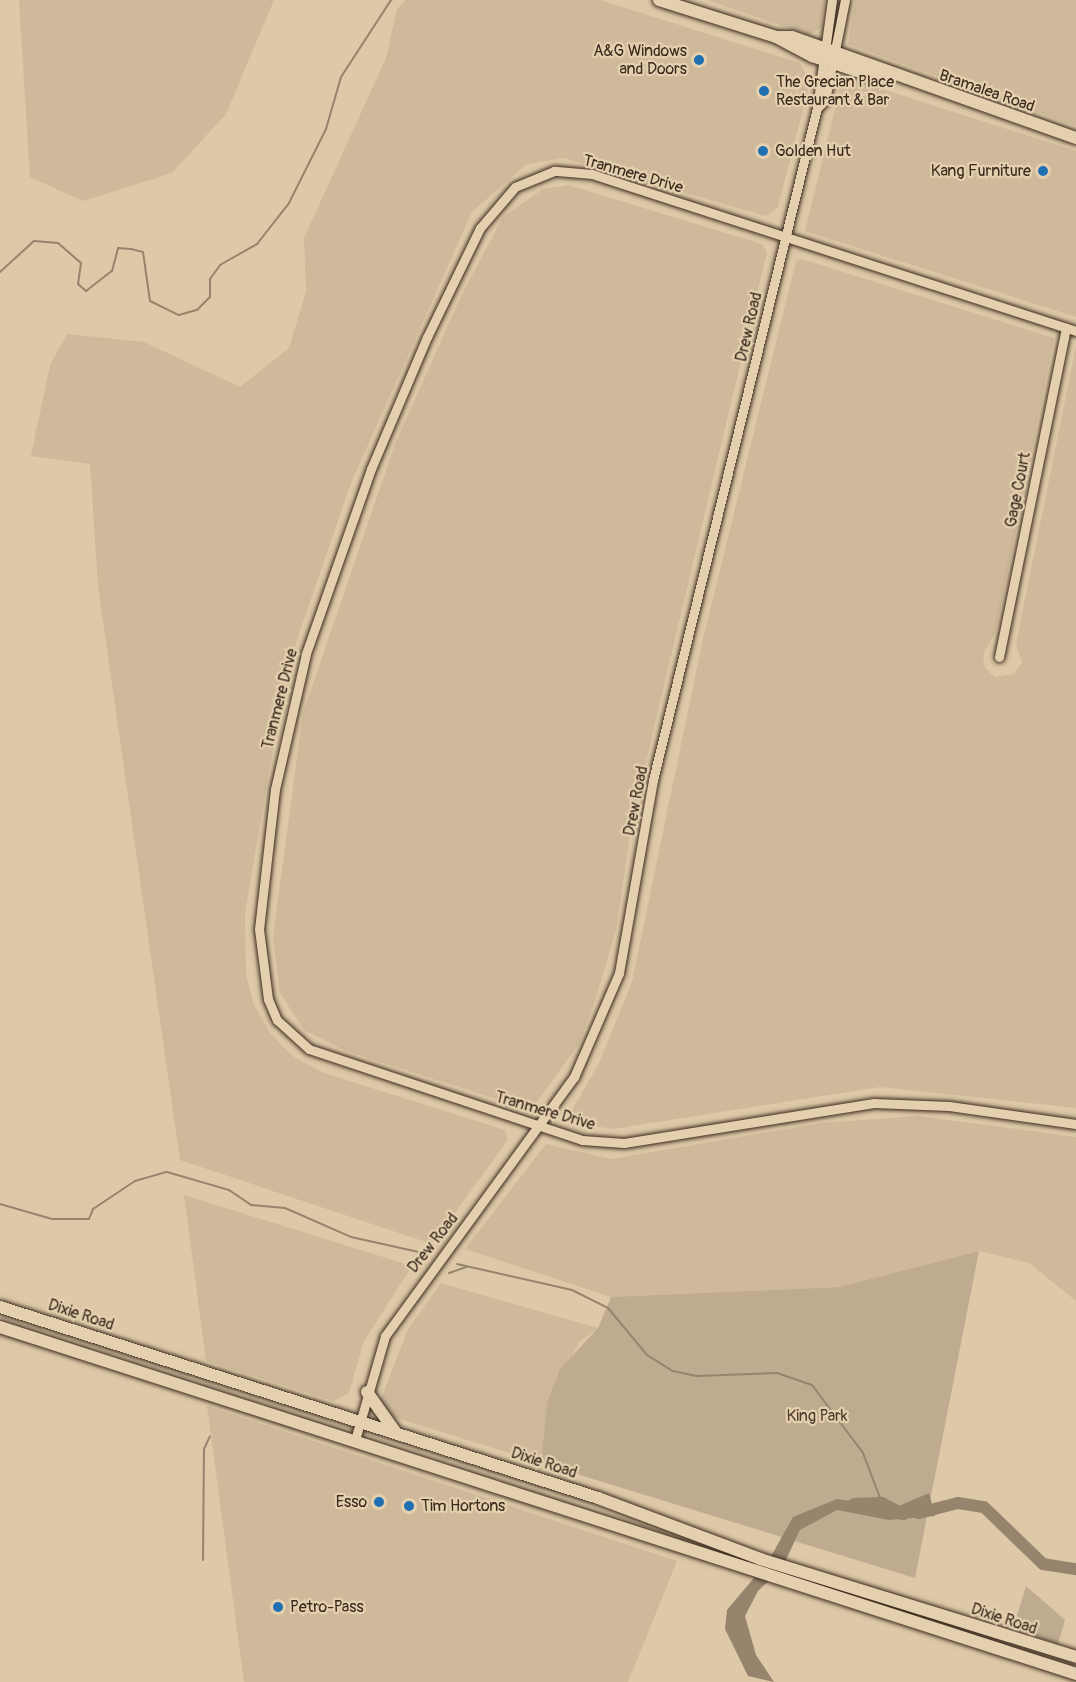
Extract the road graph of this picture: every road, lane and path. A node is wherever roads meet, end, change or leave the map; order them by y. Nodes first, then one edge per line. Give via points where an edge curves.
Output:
1 (659, 0) edge
2 (832, 0) edge
3 (845, 0) edge
4 (828, 55) junction
5 (1076, 138) edge
6 (786, 237) junction
7 (1071, 330) edge
8 (999, 657) dead end
9 (1076, 1124) edge
10 (539, 1127) junction
11 (0, 1307) edge
12 (0, 1327) edge
13 (367, 1392) junction
14 (361, 1422) junction
15 (397, 1433) junction
16 (355, 1440) junction
17 (1076, 1657) edge
18 (1076, 1674) edge

1 - 4 main road, Bramalea Road via 776,37 788,48
2 - 4 street, Drew Road
3 - 4 street, Drew Road
4 - 5 main road, Bramalea Road
4 - 6 street, Drew Road
6 - 7 street, Tranmere Drive
6 - 10 street, Drew Road via 653,780 619,972 574,1077
6 - 10 street, Tranmere Drive via 592,174 554,171 515,187 479,231 422,347 370,469 290,707 259,929 261,975 277,1020 328,1059
7 - 8 street, Gage Court
9 - 10 street, Tranmere Drive via 903,1103 837,1107 624,1143 582,1140
10 - 13 street, Drew Road via 408,1298 385,1336
11 - 14 main road, Dixie Road
12 - 16 main road, Dixie Road
13 - 14 street, Drew Road
13 - 15 main road
14 - 15 main road, Dixie Road
14 - 16 street, Drew Road
15 - 17 main road, Dixie Road via 598,1498 760,1559
16 - 18 main road, Dixie Road via 751,1572

